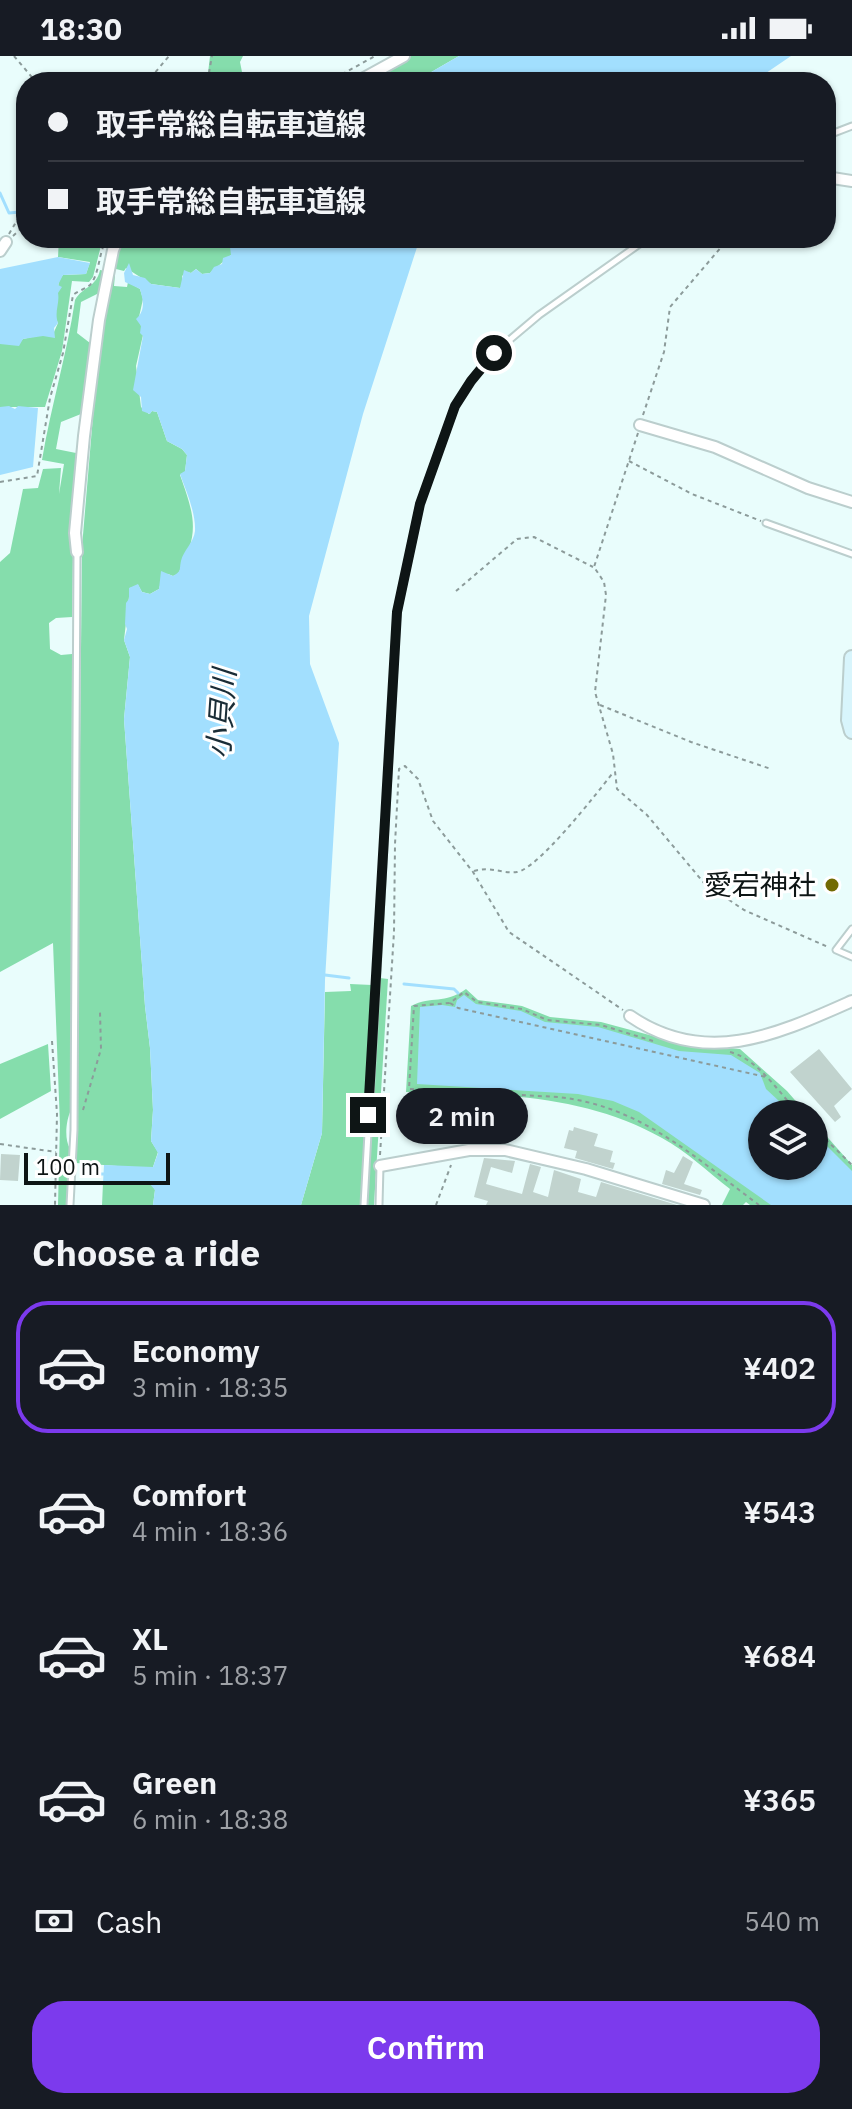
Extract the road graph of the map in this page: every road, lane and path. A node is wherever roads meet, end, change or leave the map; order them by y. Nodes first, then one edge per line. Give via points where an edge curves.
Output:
1 (14, 56) edge
2 (169, 56) edge
3 (375, 56) edge
4 (404, 56) edge
5 (28, 72) edge
6 (156, 72) edge
7 (346, 72) edge
8 (375, 72) edge
9 (16, 223) edge
10 (3, 246) edge
11 (103, 248) edge
12 (114, 248) edge
13 (634, 248) edge
14 (720, 248) edge
15 (640, 425) junction
16 (629, 461) junction
17 (0, 482) edge
18 (852, 502) edge
19 (766, 523) joint
20 (77, 552) joint
21 (852, 554) edge
22 (594, 567) junction
23 (456, 591) dead end
24 (852, 658) edge
25 (598, 704) junction
26 (852, 731) edge
27 (771, 769) dead end
28 (614, 772) junction
29 (473, 872) junction
30 (852, 929) edge
31 (836, 950) junction
32 (852, 957) edge
33 (852, 1001) edge
34 (450, 1003) junction
35 (100, 1012) dead end
36 (630, 1016) joint
37 (52, 1041) dead end
38 (664, 1045) dead end
39 (720, 1052) dead end
40 (767, 1078) junction
41 (787, 1100) edge
42 (74, 1130) junction
43 (828, 1142) edge
44 (0, 1144) edge
45 (57, 1152) junction
46 (456, 1152) junction
47 (852, 1165) edge
48 (380, 1166) junction
49 (55, 1205) edge
50 (70, 1205) edge
51 (364, 1205) edge
52 (378, 1205) edge
53 (436, 1205) edge
54 (704, 1205) edge
55 (759, 1205) edge

1 - 5 path
2 - 6 path
3 - 7 path
4 - 8 street
9 - 10 path
11 - 17 path via 94,279 73,295 37,476
12 - 20 street via 83,450
13 - 51 lane via 494,353 455,406 420,504 397,612
14 - 15 path via 670,307 664,352
15 - 16 path
15 - 18 street via 715,447
16 - 19 path via 692,494
16 - 22 path
19 - 21 lane
20 - 42 lane
22 - 23 path via 526,536
22 - 25 path via 606,595
24 - 26 main road
25 - 27 path
25 - 28 path
28 - 29 path via 531,866 518,872 487,867
28 - 31 path via 617,789 647,815 704,883 744,910
29 - 36 path via 509,932
29 - 48 path via 433,821 413,771 399,769
30 - 31 lane
31 - 32 lane
33 - 36 street via 749,1041 686,1040
34 - 38 path via 464,992 477,1002 522,1009 547,1020 601,1025
34 - 40 path
34 - 55 path via 414,1006 409,1089 558,1097 614,1108 675,1142
35 - 42 path via 101,1049
37 - 45 path
39 - 40 path via 734,1053
40 - 41 path
42 - 50 lane
43 - 47 path
44 - 45 path
45 - 49 path
46 - 48 street
46 - 53 path
46 - 54 street via 489,1149 542,1158
48 - 52 lane

